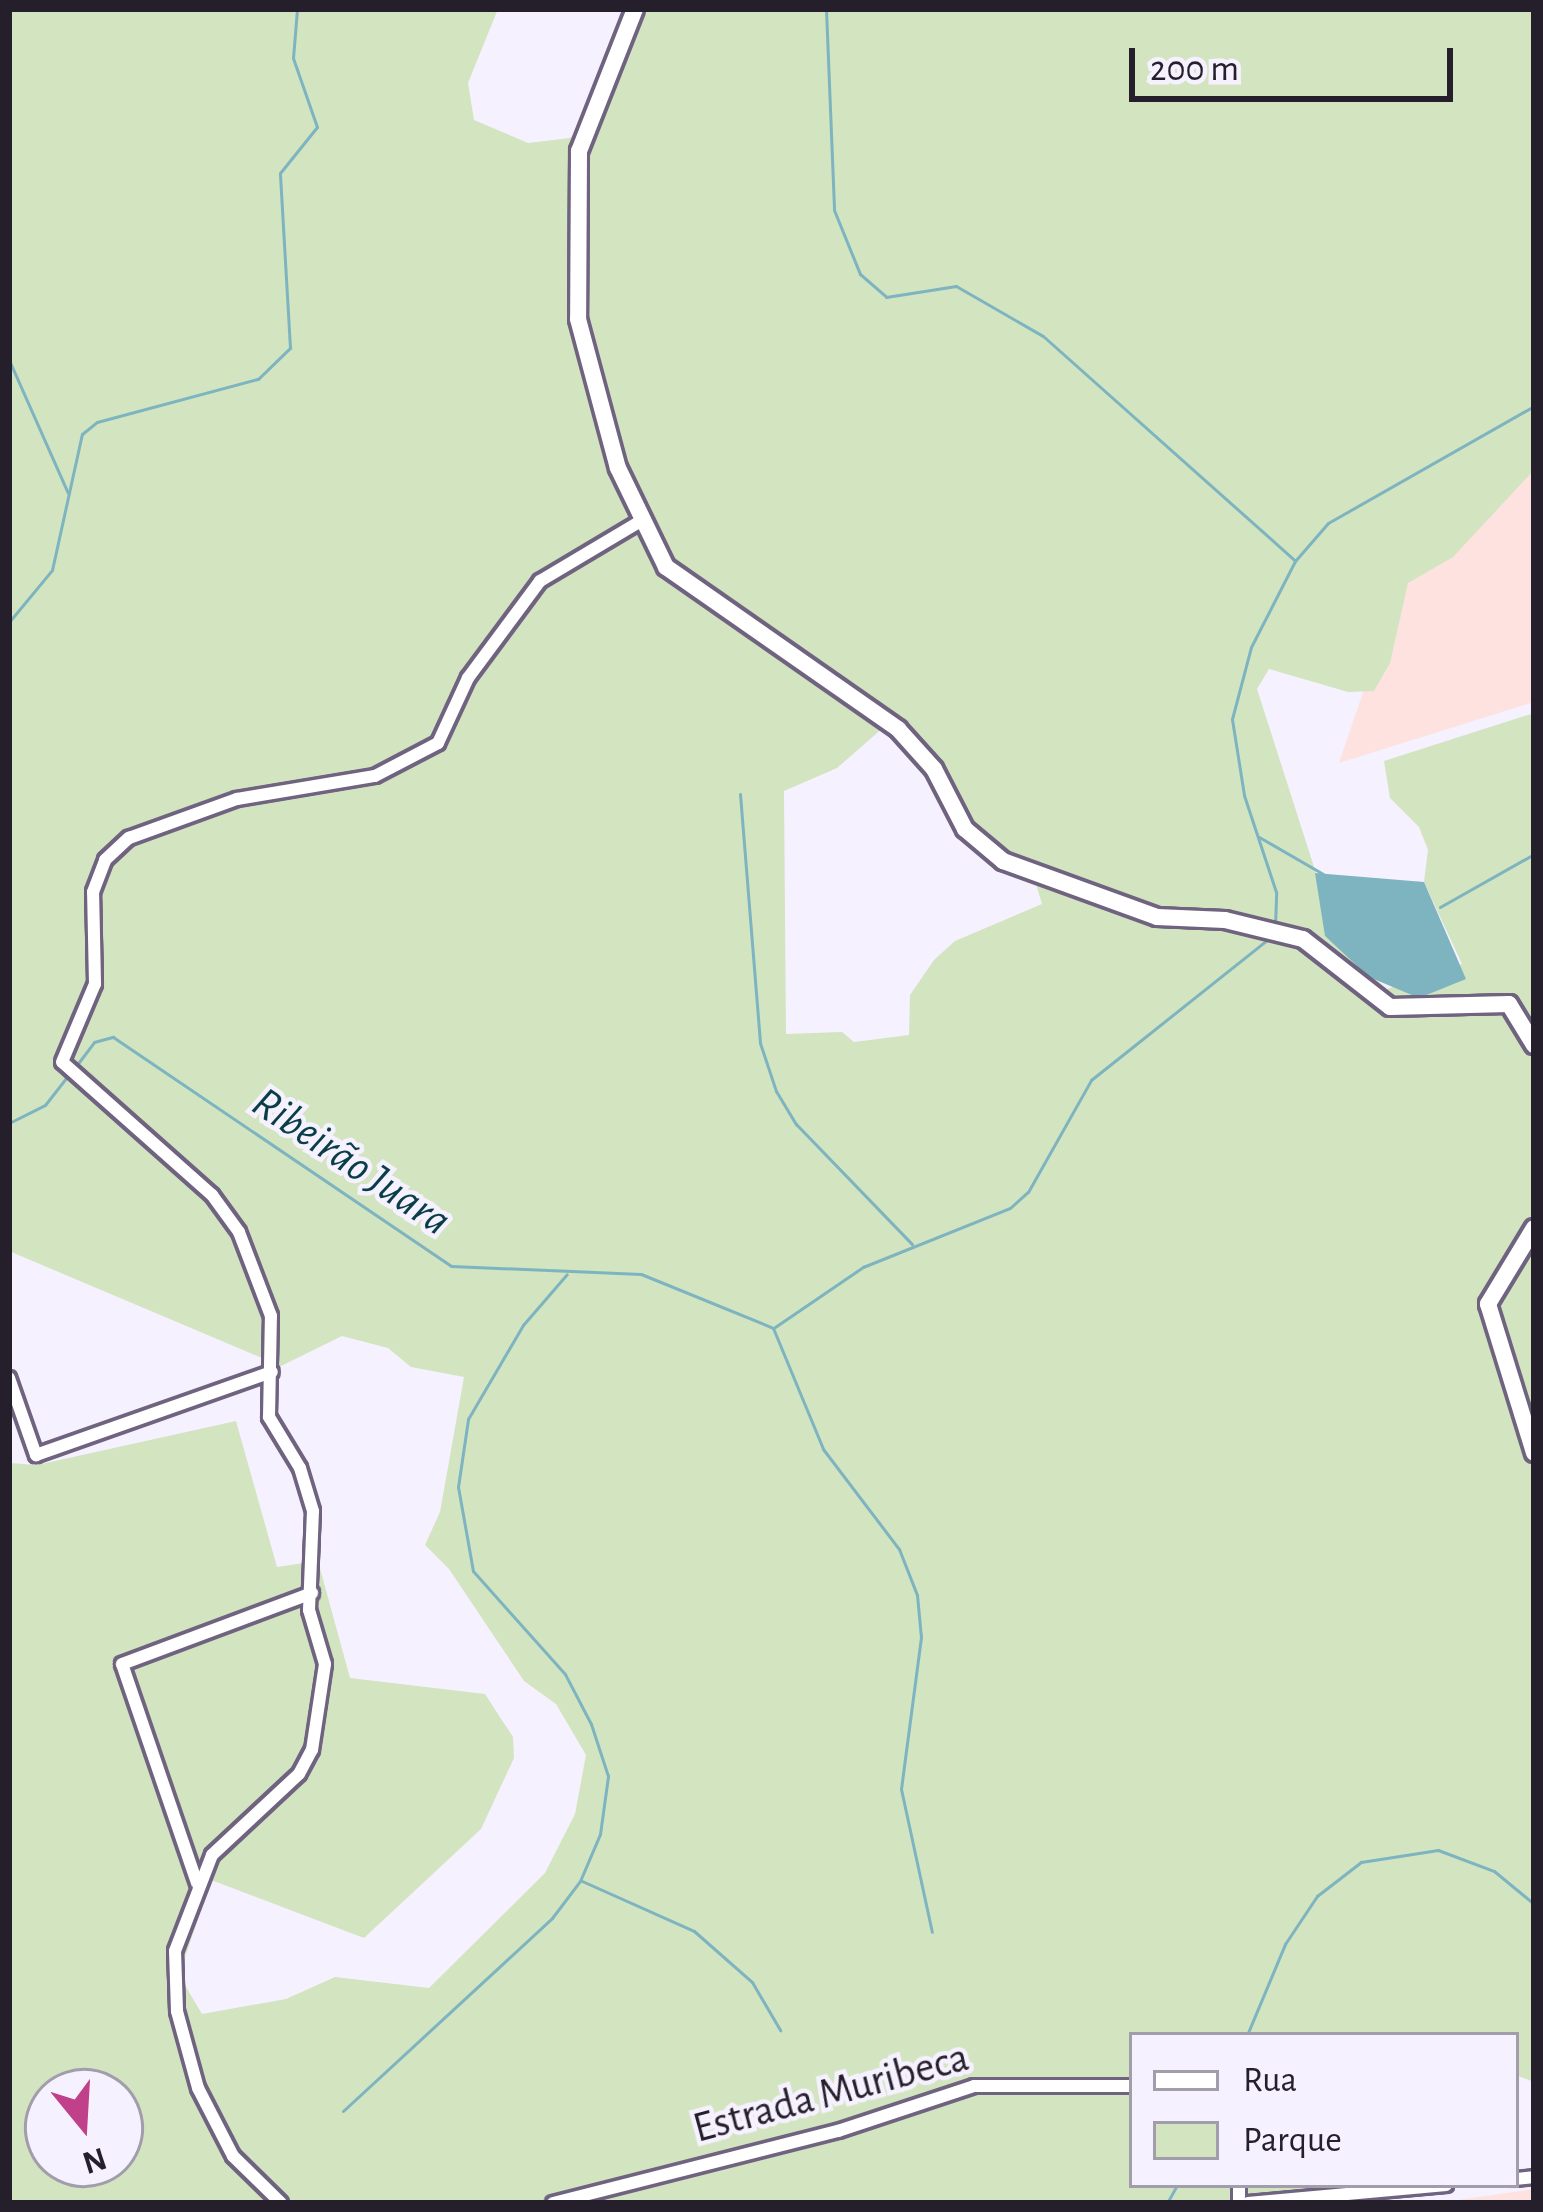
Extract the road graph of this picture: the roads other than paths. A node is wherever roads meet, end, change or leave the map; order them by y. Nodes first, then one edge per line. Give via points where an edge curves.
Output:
1 (635, 9) edge
2 (639, 523) junction
3 (1534, 1045) edge
4 (1534, 1228) edge
5 (272, 1372) junction
6 (9, 1378) edge
7 (1534, 1453) edge
8 (312, 1593) junction
9 (197, 1883) junction
10 (1129, 2086) edge
11 (1412, 2188) edge
12 (281, 2203) edge
13 (553, 2203) edge
14 (1243, 2203) edge

1 - 2 street via 579,152 576,193 583,356
2 - 3 street via 666,568 721,613 788,648 898,729 934,769 965,829 1004,861 1157,917 1225,920 1303,939 1390,1006 1510,1004
2 - 5 street via 540,581 468,678 438,743 375,776 237,799 129,838 98,874 94,984 62,1062 212,1196 239,1232 267,1296
4 - 7 street via 1488,1304
5 - 6 street via 36,1455
5 - 8 street via 274,1433 300,1468 313,1511
8 - 9 street via 325,1664 312,1750 299,1774 228,1837
8 - 9 street via 122,1664
9 - 12 street via 175,1951 187,2049 233,2156
10 - 13 street, Estrada Muribeca via 974,2086 838,2131
11 - 14 street

